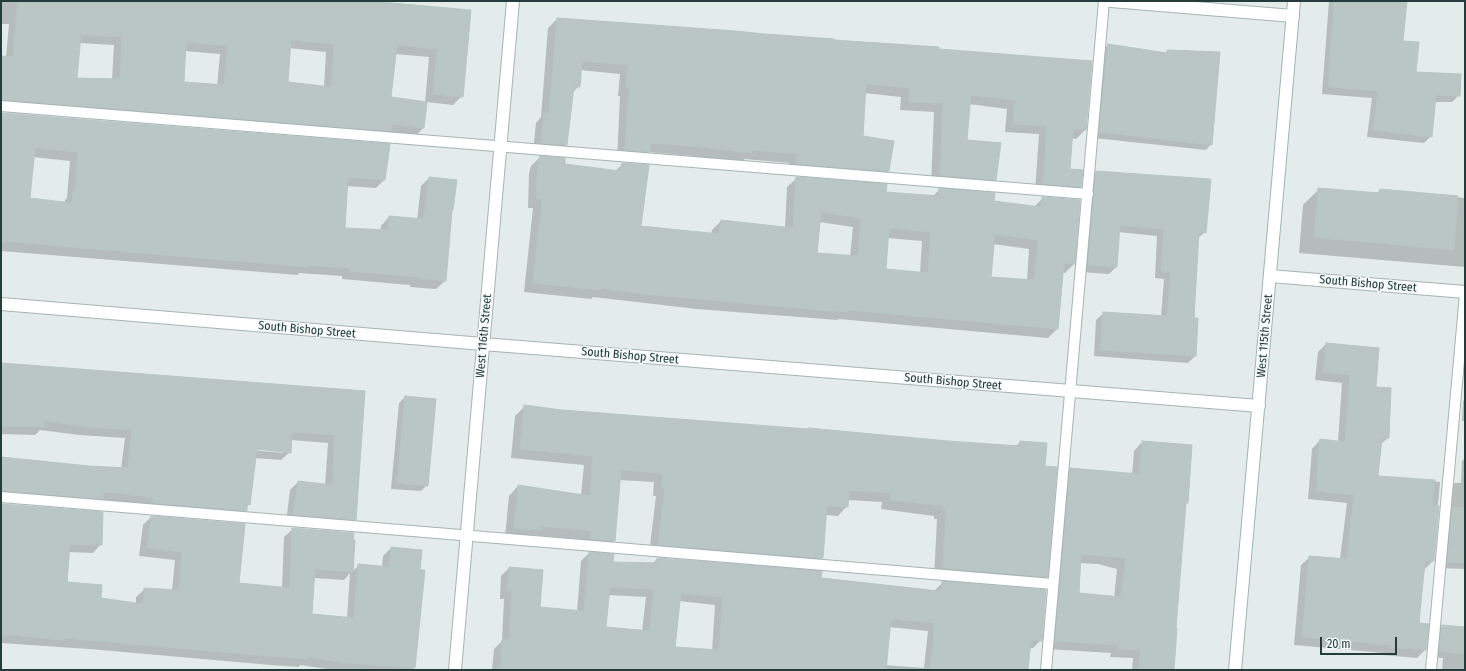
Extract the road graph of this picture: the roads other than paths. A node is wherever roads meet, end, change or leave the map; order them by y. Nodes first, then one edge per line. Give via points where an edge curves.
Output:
1 (513, 1) edge
2 (1104, 1) edge
3 (1111, 1) edge
4 (1294, 1) edge
5 (1293, 16) junction
6 (1, 106) edge
7 (500, 146) junction
8 (1088, 194) junction
9 (1270, 276) junction
10 (1465, 293) edge
11 (1, 304) edge
12 (483, 344) junction
13 (1070, 391) junction
14 (1259, 406) junction
15 (1, 497) edge
16 (466, 535) junction
17 (1053, 584) junction
18 (455, 670) edge
19 (1046, 670) edge
20 (1235, 670) edge
21 (1431, 670) edge

1 - 7 street, West 116th Street
2 - 8 lane
3 - 5 street
4 - 5 street, West 115th Street
5 - 9 street, West 115th Street
6 - 7 lane
7 - 8 lane
7 - 12 street, West 116th Street
8 - 13 lane
9 - 10 street, South Bishop Street
9 - 14 street, West 115th Street
10 - 21 lane
11 - 12 street, South Bishop Street
12 - 13 street, South Bishop Street
12 - 16 street, West 116th Street
13 - 14 street, South Bishop Street
13 - 17 lane
14 - 20 street, West 115th Street
15 - 16 lane
16 - 17 lane
16 - 18 street, West 116th Street
17 - 19 lane

